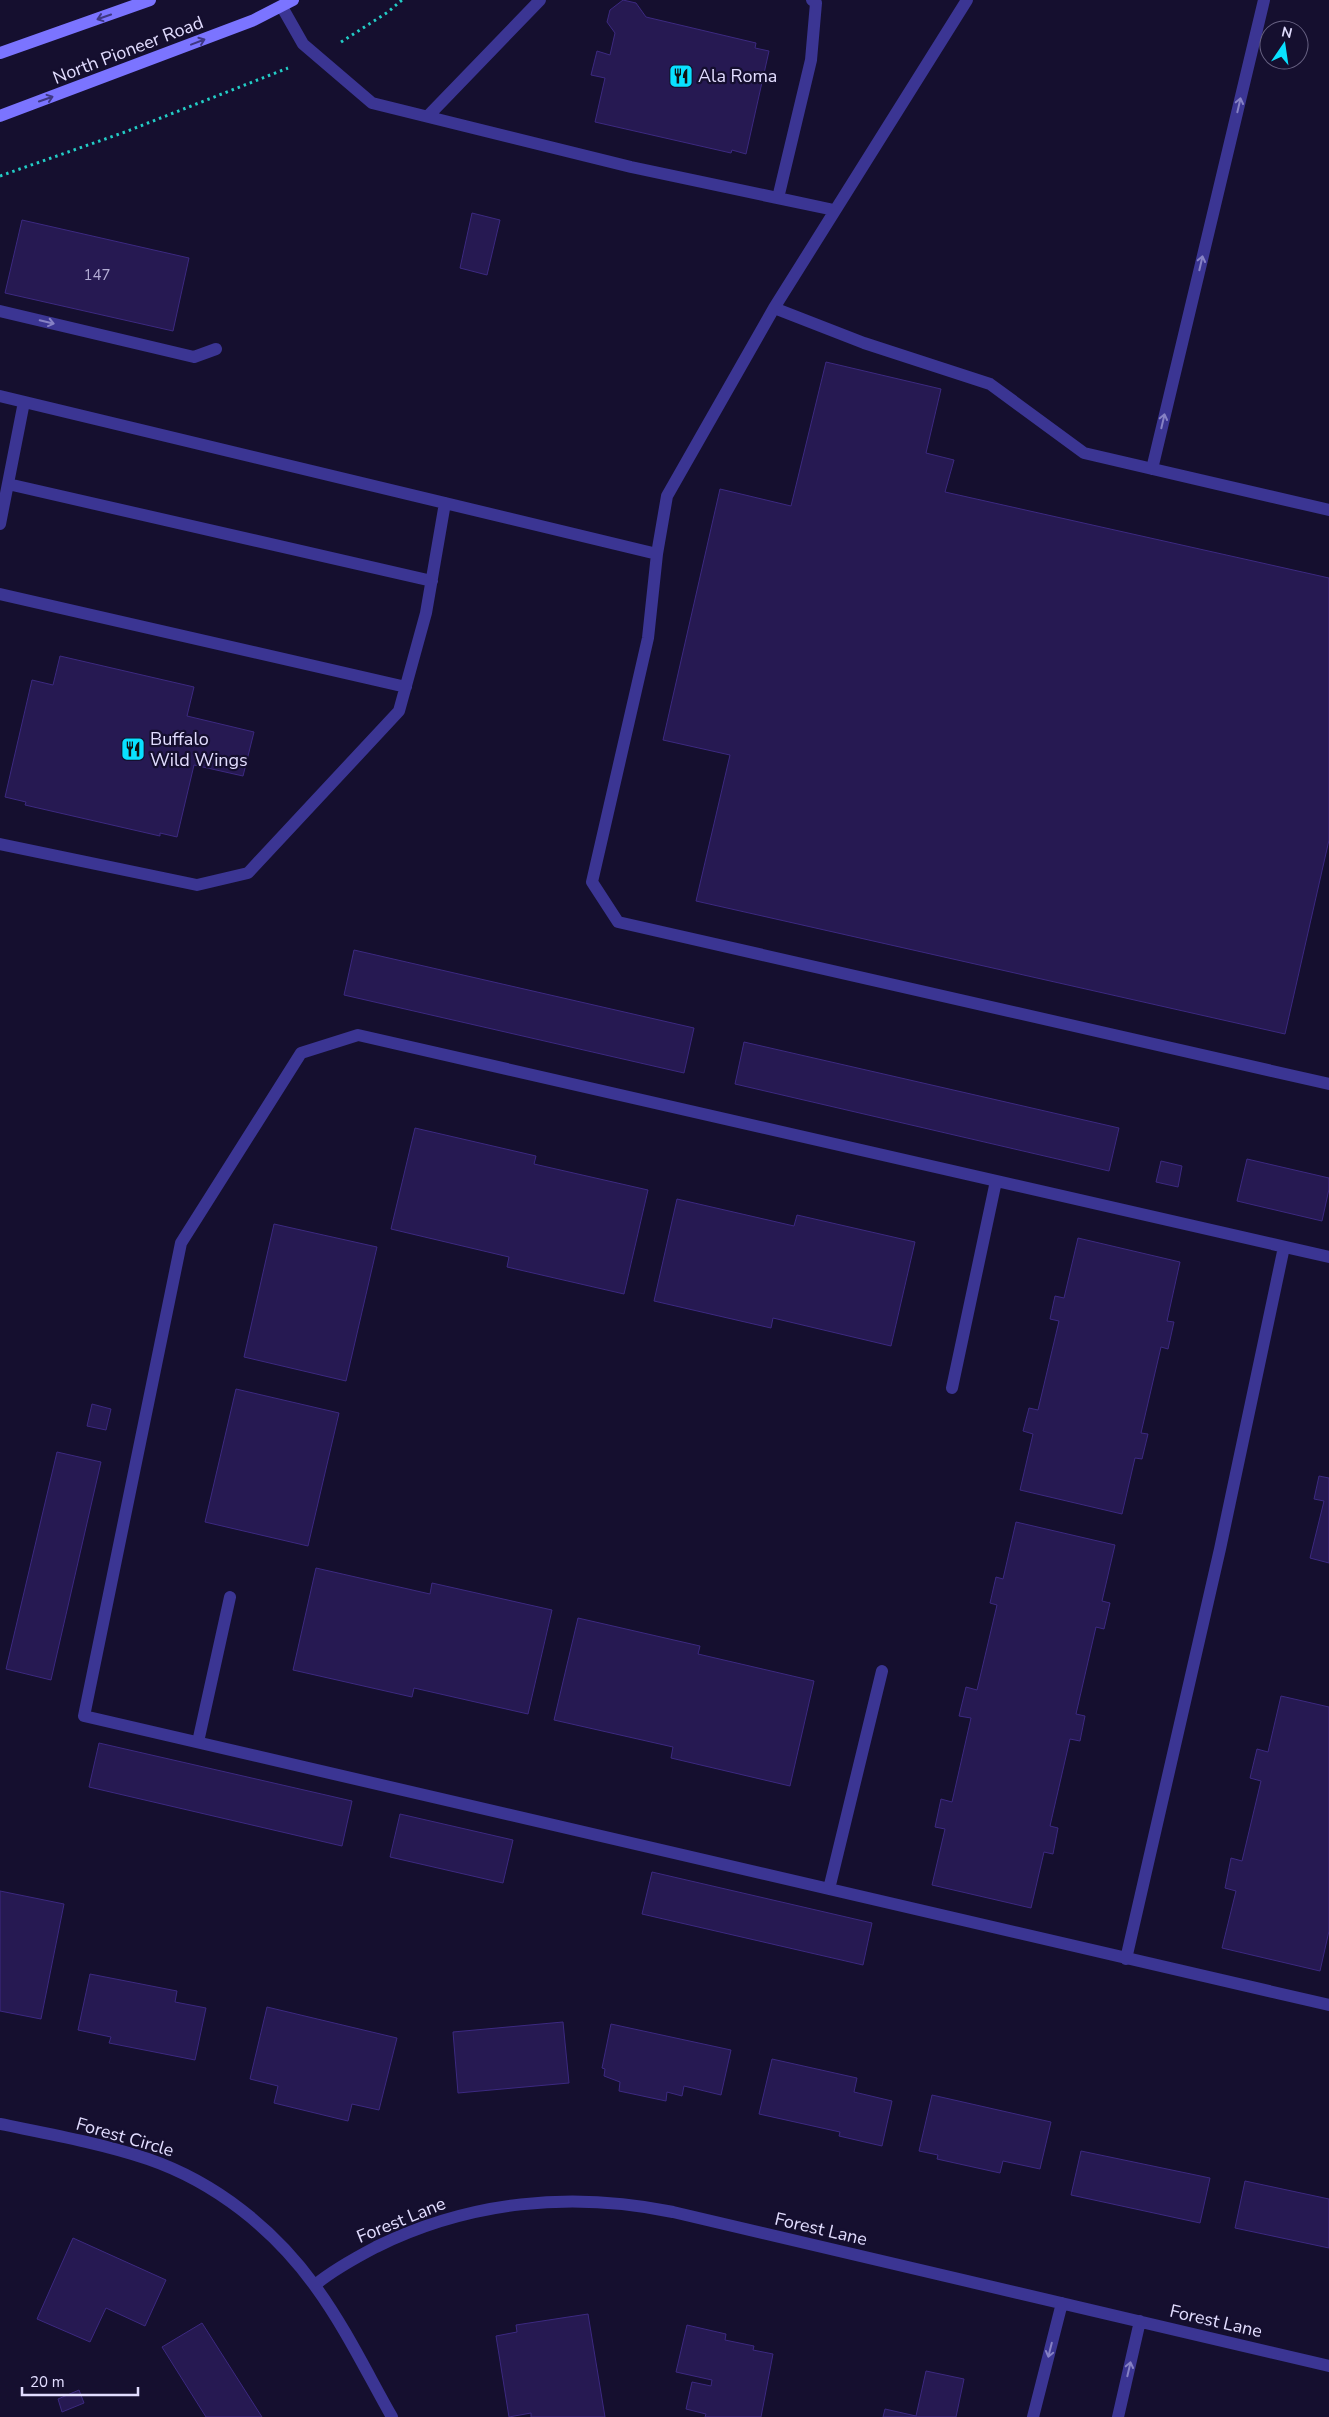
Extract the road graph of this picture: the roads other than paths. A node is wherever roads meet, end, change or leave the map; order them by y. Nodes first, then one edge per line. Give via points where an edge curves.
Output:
1 (150, 0) edge
2 (293, 0) edge
3 (540, 0) edge
4 (812, 0) edge
5 (967, 0) edge
6 (1264, 0) edge
7 (282, 7) junction
8 (0, 53) edge
9 (0, 116) edge
10 (428, 116) junction
11 (778, 198) junction
12 (834, 210) junction
13 (774, 308) junction
14 (0, 311) edge
15 (216, 349) dead end
16 (0, 396) edge
17 (24, 402) junction
18 (1152, 469) junction
19 (8, 484) junction
20 (445, 503) junction
21 (1329, 510) edge
22 (0, 524) edge
23 (657, 554) junction
24 (432, 581) junction
25 (0, 594) edge
26 (406, 687) junction
27 (0, 844) edge
28 (1329, 1084) edge
29 (996, 1181) junction
30 (1284, 1246) junction
31 (1329, 1257) edge
32 (952, 1388) dead end
33 (230, 1597) dead end
34 (882, 1671) dead end
35 (198, 1742) junction
36 (829, 1889) junction
37 (1126, 1958) junction
38 (1329, 2005) edge
39 (0, 2124) edge
40 (315, 2286) junction
41 (1062, 2303) junction
42 (1140, 2321) junction
43 (1329, 2366) edge
44 (392, 2417) edge
45 (1033, 2417) edge
46 (1118, 2417) edge

1 -> 8 main road
2 - 7 main road, North Pioneer Road
3 - 10 street
4 - 11 street via 816,3 811,60
5 - 12 street
18 -> 6 street
9 -> 7 main road, North Pioneer Road
7 - 10 street via 304,44 372,103
10 - 11 street via 631,167
11 - 12 street
12 - 13 street
13 - 18 street via 864,344 990,384 1084,453
13 - 23 street via 667,496
14 -> 15 street via 194,357
16 - 17 street
17 - 19 street
17 - 20 street
18 - 21 street
19 - 22 street
19 - 24 street
20 - 23 street
20 - 24 street
23 - 28 street via 648,638 592,882 618,922
24 - 26 street
25 - 26 street
26 - 27 street via 398,711 248,873 197,886
29 - 30 street
29 - 32 street
29 - 35 street via 358,1035 301,1053 181,1243 84,1716
30 - 31 street
30 - 37 street via 1218,1559
33 - 35 street
34 - 36 street
35 - 36 street
36 - 37 street
37 - 38 street
39 - 40 street, Forest Circle via 114,2148 184,2174 246,2214 283,2248
40 - 41 street, Forest Lane via 361,2255 431,2224 490,2208 566,2200 650,2208
40 - 44 street, Forest Circle
41 - 42 street, Forest Lane
41 -> 45 street
42 - 43 street, Forest Lane
46 -> 42 street

